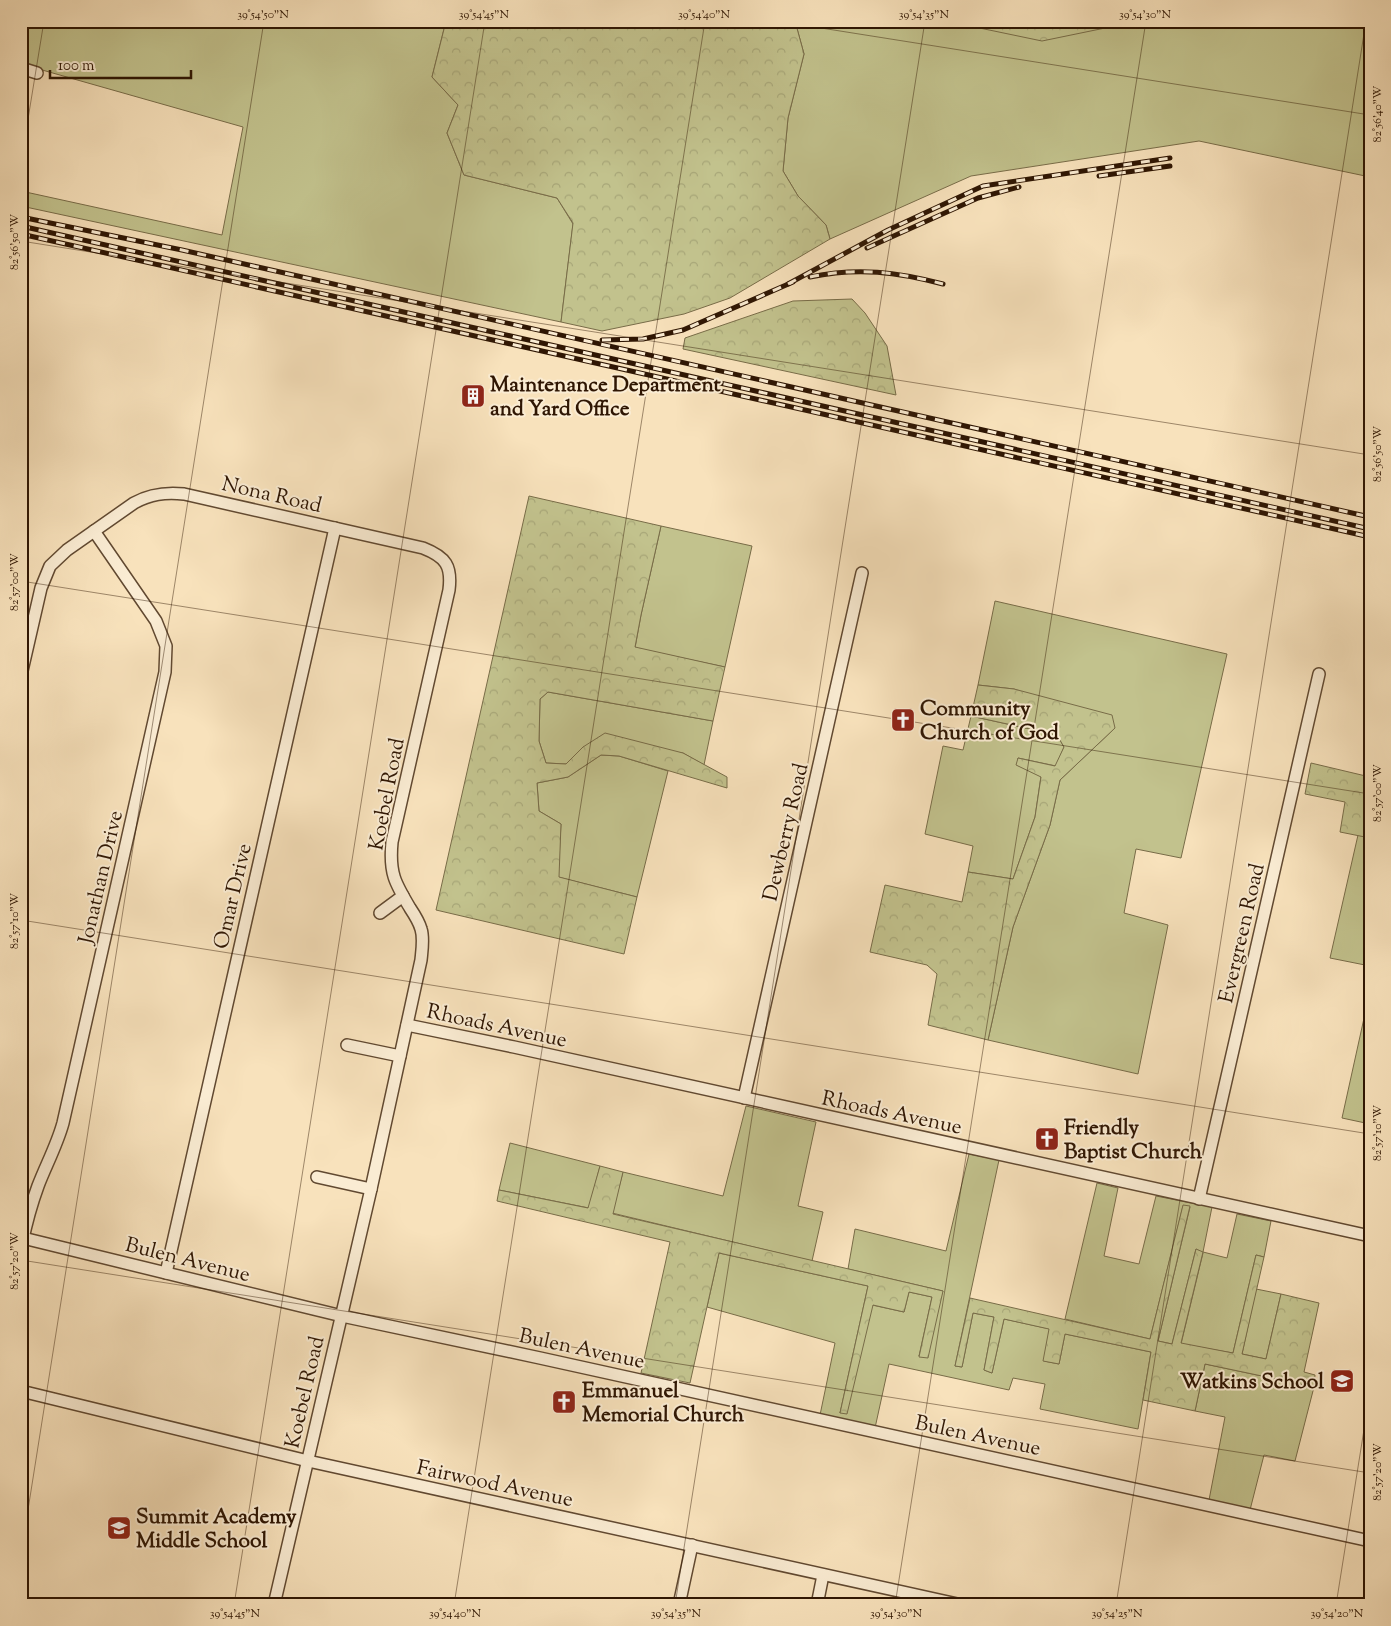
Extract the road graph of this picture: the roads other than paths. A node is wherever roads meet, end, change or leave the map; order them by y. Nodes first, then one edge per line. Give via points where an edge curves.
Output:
1 (21, 68) edge
2 (38, 73) dead end
3 (334, 528) junction
4 (94, 531) junction
5 (446, 563) joint
6 (862, 573) dead end
7 (1319, 674) dead end
8 (21, 675) edge
9 (403, 896) junction
10 (380, 913) dead end
11 (407, 1025) junction
12 (347, 1045) dead end
13 (400, 1056) junction
14 (744, 1098) junction
15 (317, 1177) dead end
16 (371, 1189) junction
17 (1199, 1200) junction
18 (1370, 1236) edge
19 (22, 1242) edge
20 (166, 1273) junction
21 (342, 1316) junction
22 (21, 1391) edge
23 (308, 1461) junction
24 (1370, 1541) edge
25 (692, 1545) junction
26 (823, 1575) junction
27 (941, 1602) edge
28 (274, 1605) edge
29 (679, 1605) edge
30 (817, 1605) edge
31 (962, 1605) edge

1 - 2 street
3 - 4 street, Nona Road via 169,493 144,498
3 - 5 street, Nona Road via 423,548 436,553
3 - 20 street, Omar Drive
4 - 8 street, Nona Road via 57,558 44,577
4 - 19 street, Jonathan Drive via 156,621 166,646 165,672 64,1123 28,1215
5 - 9 street, Koebel Road via 451,576 450,590 392,842 392,874
6 - 14 street, Dewberry Road
7 - 17 street, Evergreen Road
9 - 10 street
9 - 11 street, Koebel Road via 421,929 423,945
11 - 13 street, Koebel Road
11 - 14 street, Rhoads Avenue
12 - 13 street
13 - 16 street, Koebel Road
14 - 17 street, Rhoads Avenue
15 - 16 street
16 - 21 street, Koebel Road
17 - 18 street, Rhoads Avenue
19 - 20 street, Bulen Avenue
20 - 21 street, Bulen Avenue
21 - 23 street, Koebel Road
21 - 24 street, Bulen Avenue
22 - 23 street, Fairwood Avenue
23 - 25 street, Fairwood Avenue
23 - 28 street, Koebel Road
25 - 26 street, Fairwood Avenue
25 - 29 street
26 - 27 street, Fairwood Avenue
26 - 30 street
27 - 31 street, Fairwood Avenue

